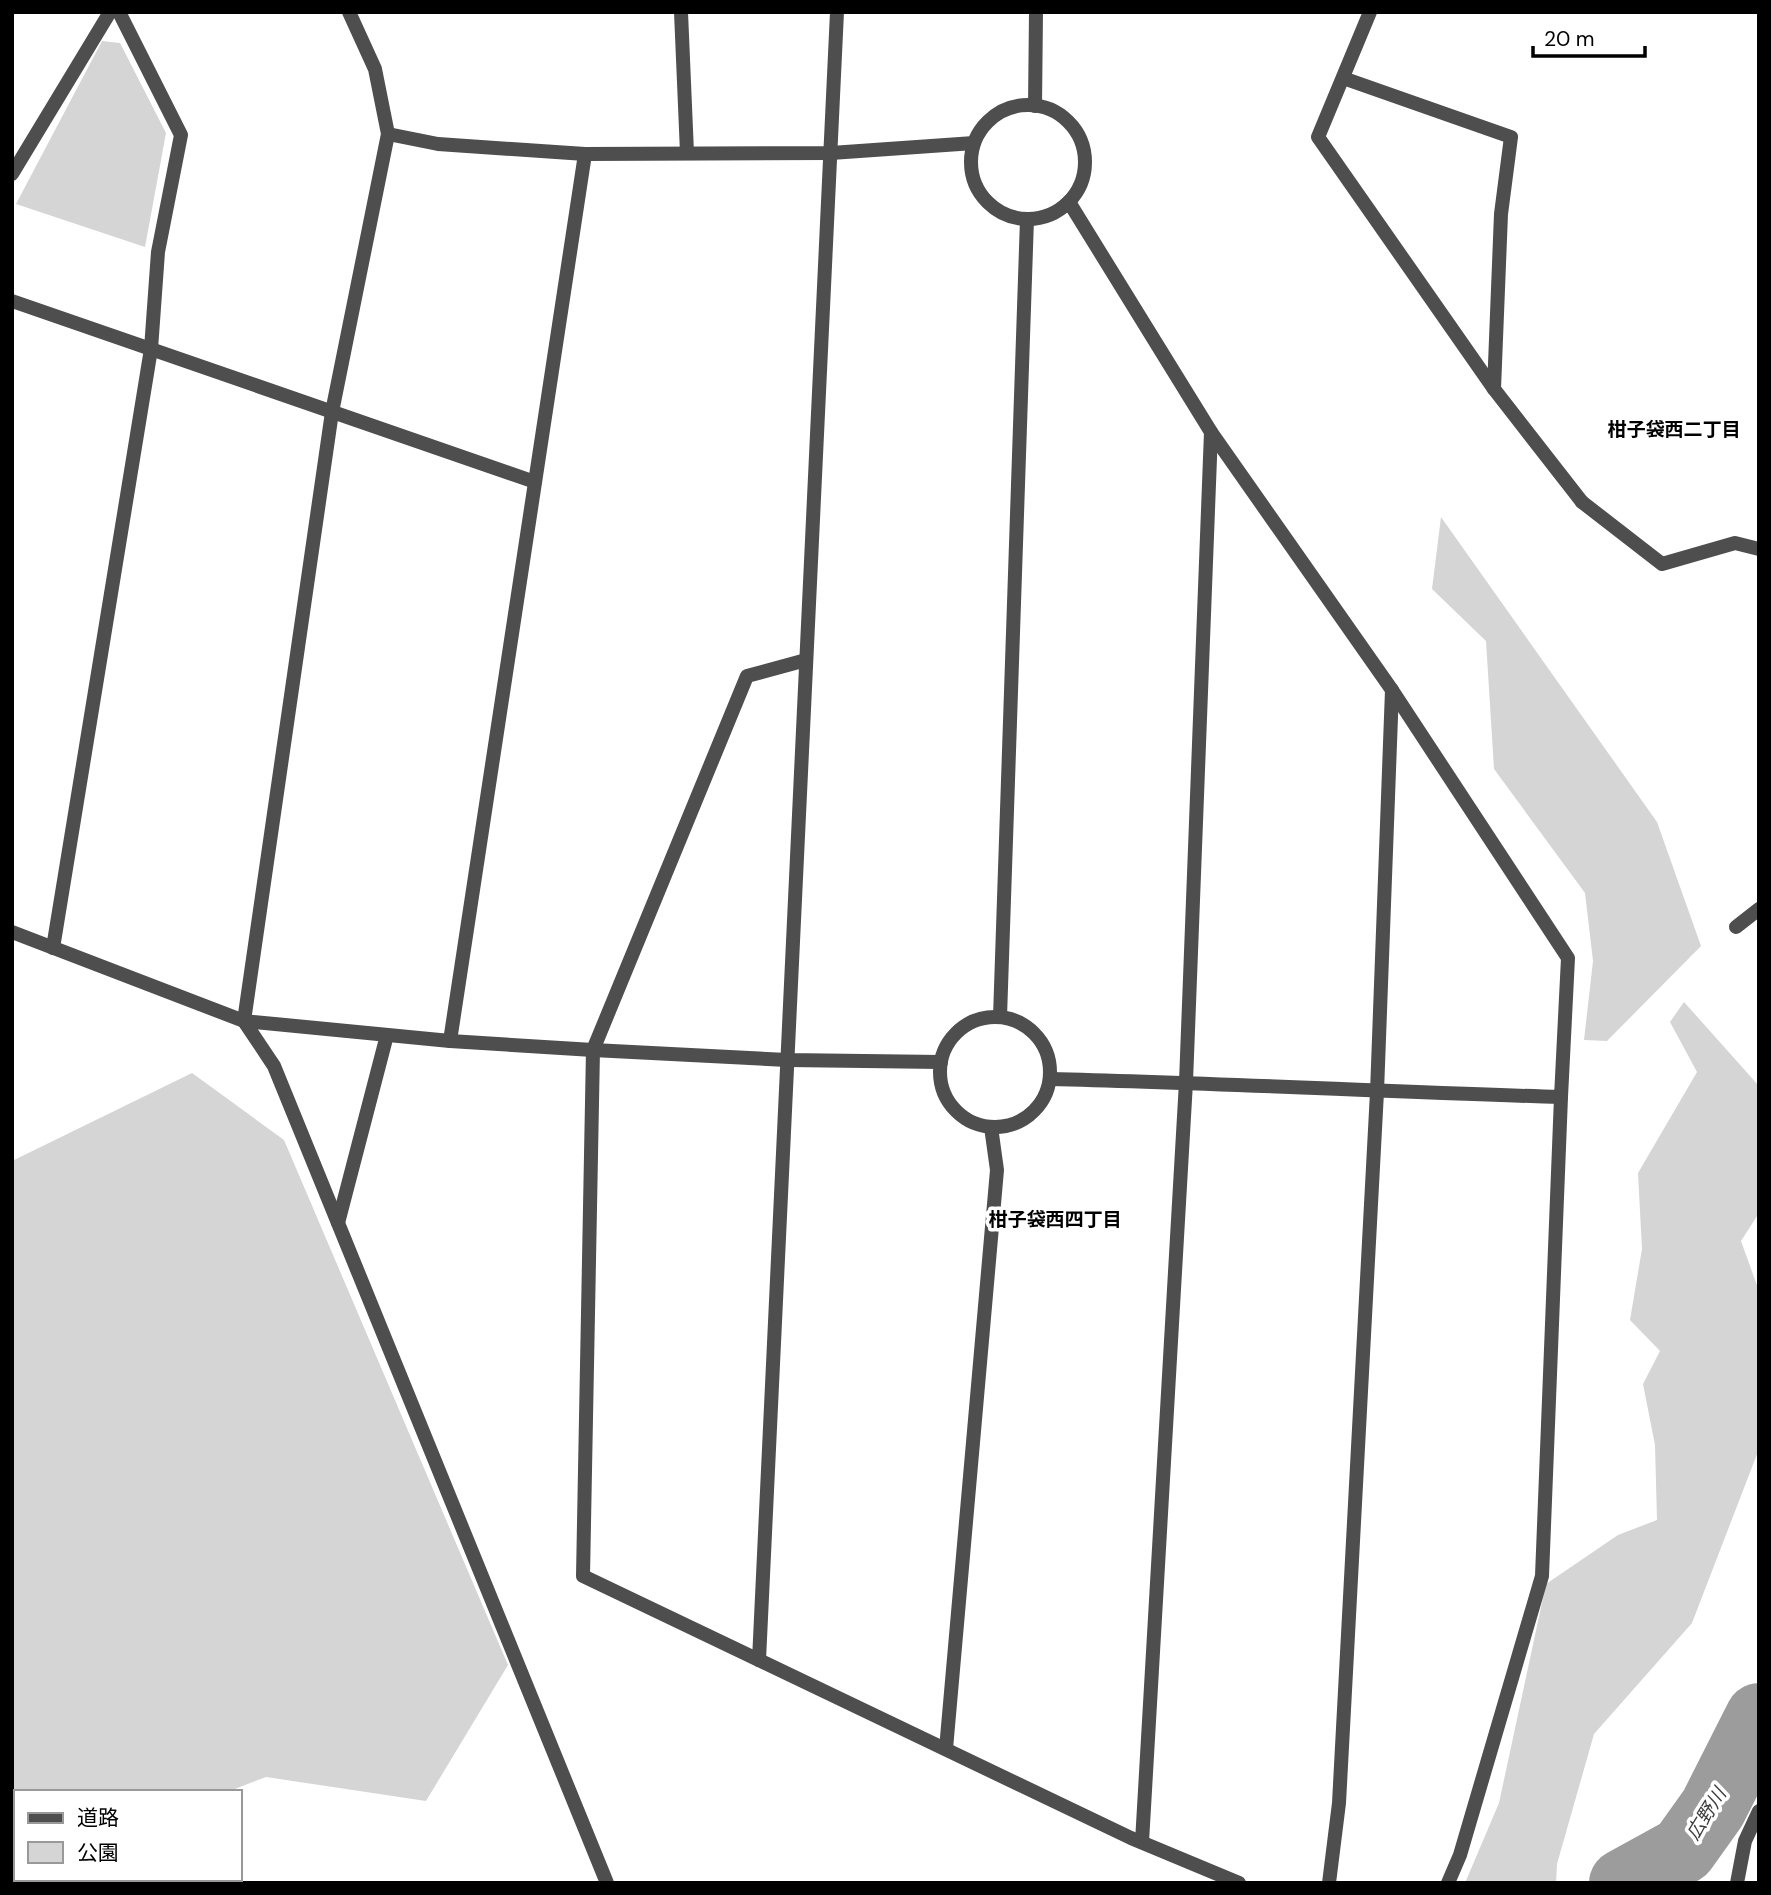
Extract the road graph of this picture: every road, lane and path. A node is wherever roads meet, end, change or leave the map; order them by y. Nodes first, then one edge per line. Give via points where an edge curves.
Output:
1 (110, 12) edge
2 (119, 12) edge
3 (349, 12) edge
4 (681, 12) edge
5 (837, 12) edge
6 (1036, 12) edge
7 (1370, 12) edge
8 (1343, 78) junction
9 (1035, 106) junction
10 (388, 134) junction
11 (974, 143) junction
12 (687, 153) junction
13 (831, 153) junction
14 (585, 154) junction
15 (12, 174) edge
16 (1069, 202) junction
17 (1027, 219) junction
18 (12, 301) edge
19 (151, 349) junction
20 (1494, 389) junction
21 (331, 412) junction
22 (1211, 432) junction
23 (535, 482) junction
24 (1759, 549) edge
25 (806, 660) junction
26 (1392, 690) junction
27 (1759, 909) edge
28 (1736, 927) dead end
29 (12, 932) edge
30 (53, 948) junction
31 (1000, 1017) junction
32 (244, 1021) junction
33 (387, 1035) junction
34 (450, 1041) junction
35 (593, 1050) junction
36 (787, 1060) junction
37 (941, 1062) junction
38 (1050, 1079) junction
39 (1186, 1082) junction
40 (1377, 1092) junction
41 (1561, 1097) junction
42 (991, 1127) junction
43 (338, 1223) junction
44 (759, 1660) junction
45 (946, 1749) junction
46 (1759, 1811) edge
47 (1142, 1842) junction
48 (607, 1883) edge
49 (1239, 1883) edge
50 (1329, 1883) edge
51 (1448, 1883) edge
52 (1737, 1883) edge

1 - 15 street
2 - 19 street via 181,135 158,252
3 - 10 street via 375,69
4 - 12 street
5 - 13 street
6 - 9 street
7 - 8 street
8 - 20 street via 1318,137
8 - 20 street via 1511,138 1501,214
9 - 11 street via 1016,106 998,114
9 - 16 street via 1053,111 1078,135 1084,170
10 - 14 street via 438,145
10 - 21 street
11 - 13 street
11 - 17 street via 973,179 981,195 1009,217
12 - 13 street
12 - 14 street
13 - 25 street
14 - 23 street
16 - 17 street via 1043,218
16 - 22 street
17 - 31 street
18 - 19 street
19 - 21 street
19 - 30 street
20 - 24 street via 1582,502 1662,564 1735,543
21 - 23 street
21 - 32 street
22 - 26 street
22 - 39 street
23 - 34 street
25 - 35 street via 747,676
25 - 36 street
26 - 40 street
26 - 41 street via 1568,958
27 - 28 street
29 - 30 street
30 - 32 street
31 - 37 street via 969,1023 956,1034
31 - 38 street via 1032,1031 1049,1061
32 - 33 street
32 - 43 street via 274,1066
33 - 34 street
33 - 43 street
34 - 35 street
35 - 36 street
35 - 44 street via 583,1576
36 - 37 street
36 - 44 street
37 - 42 street via 946,1097 958,1112
38 - 39 street
38 - 42 street via 1046,1095 1023,1119
39 - 40 street
39 - 47 street
40 - 41 street
40 - 50 street via 1339,1803
41 - 51 street via 1542,1576
42 - 45 street via 997,1170
43 - 48 street
44 - 45 street
45 - 47 street
46 - 52 street via 1745,1841
47 - 49 street

